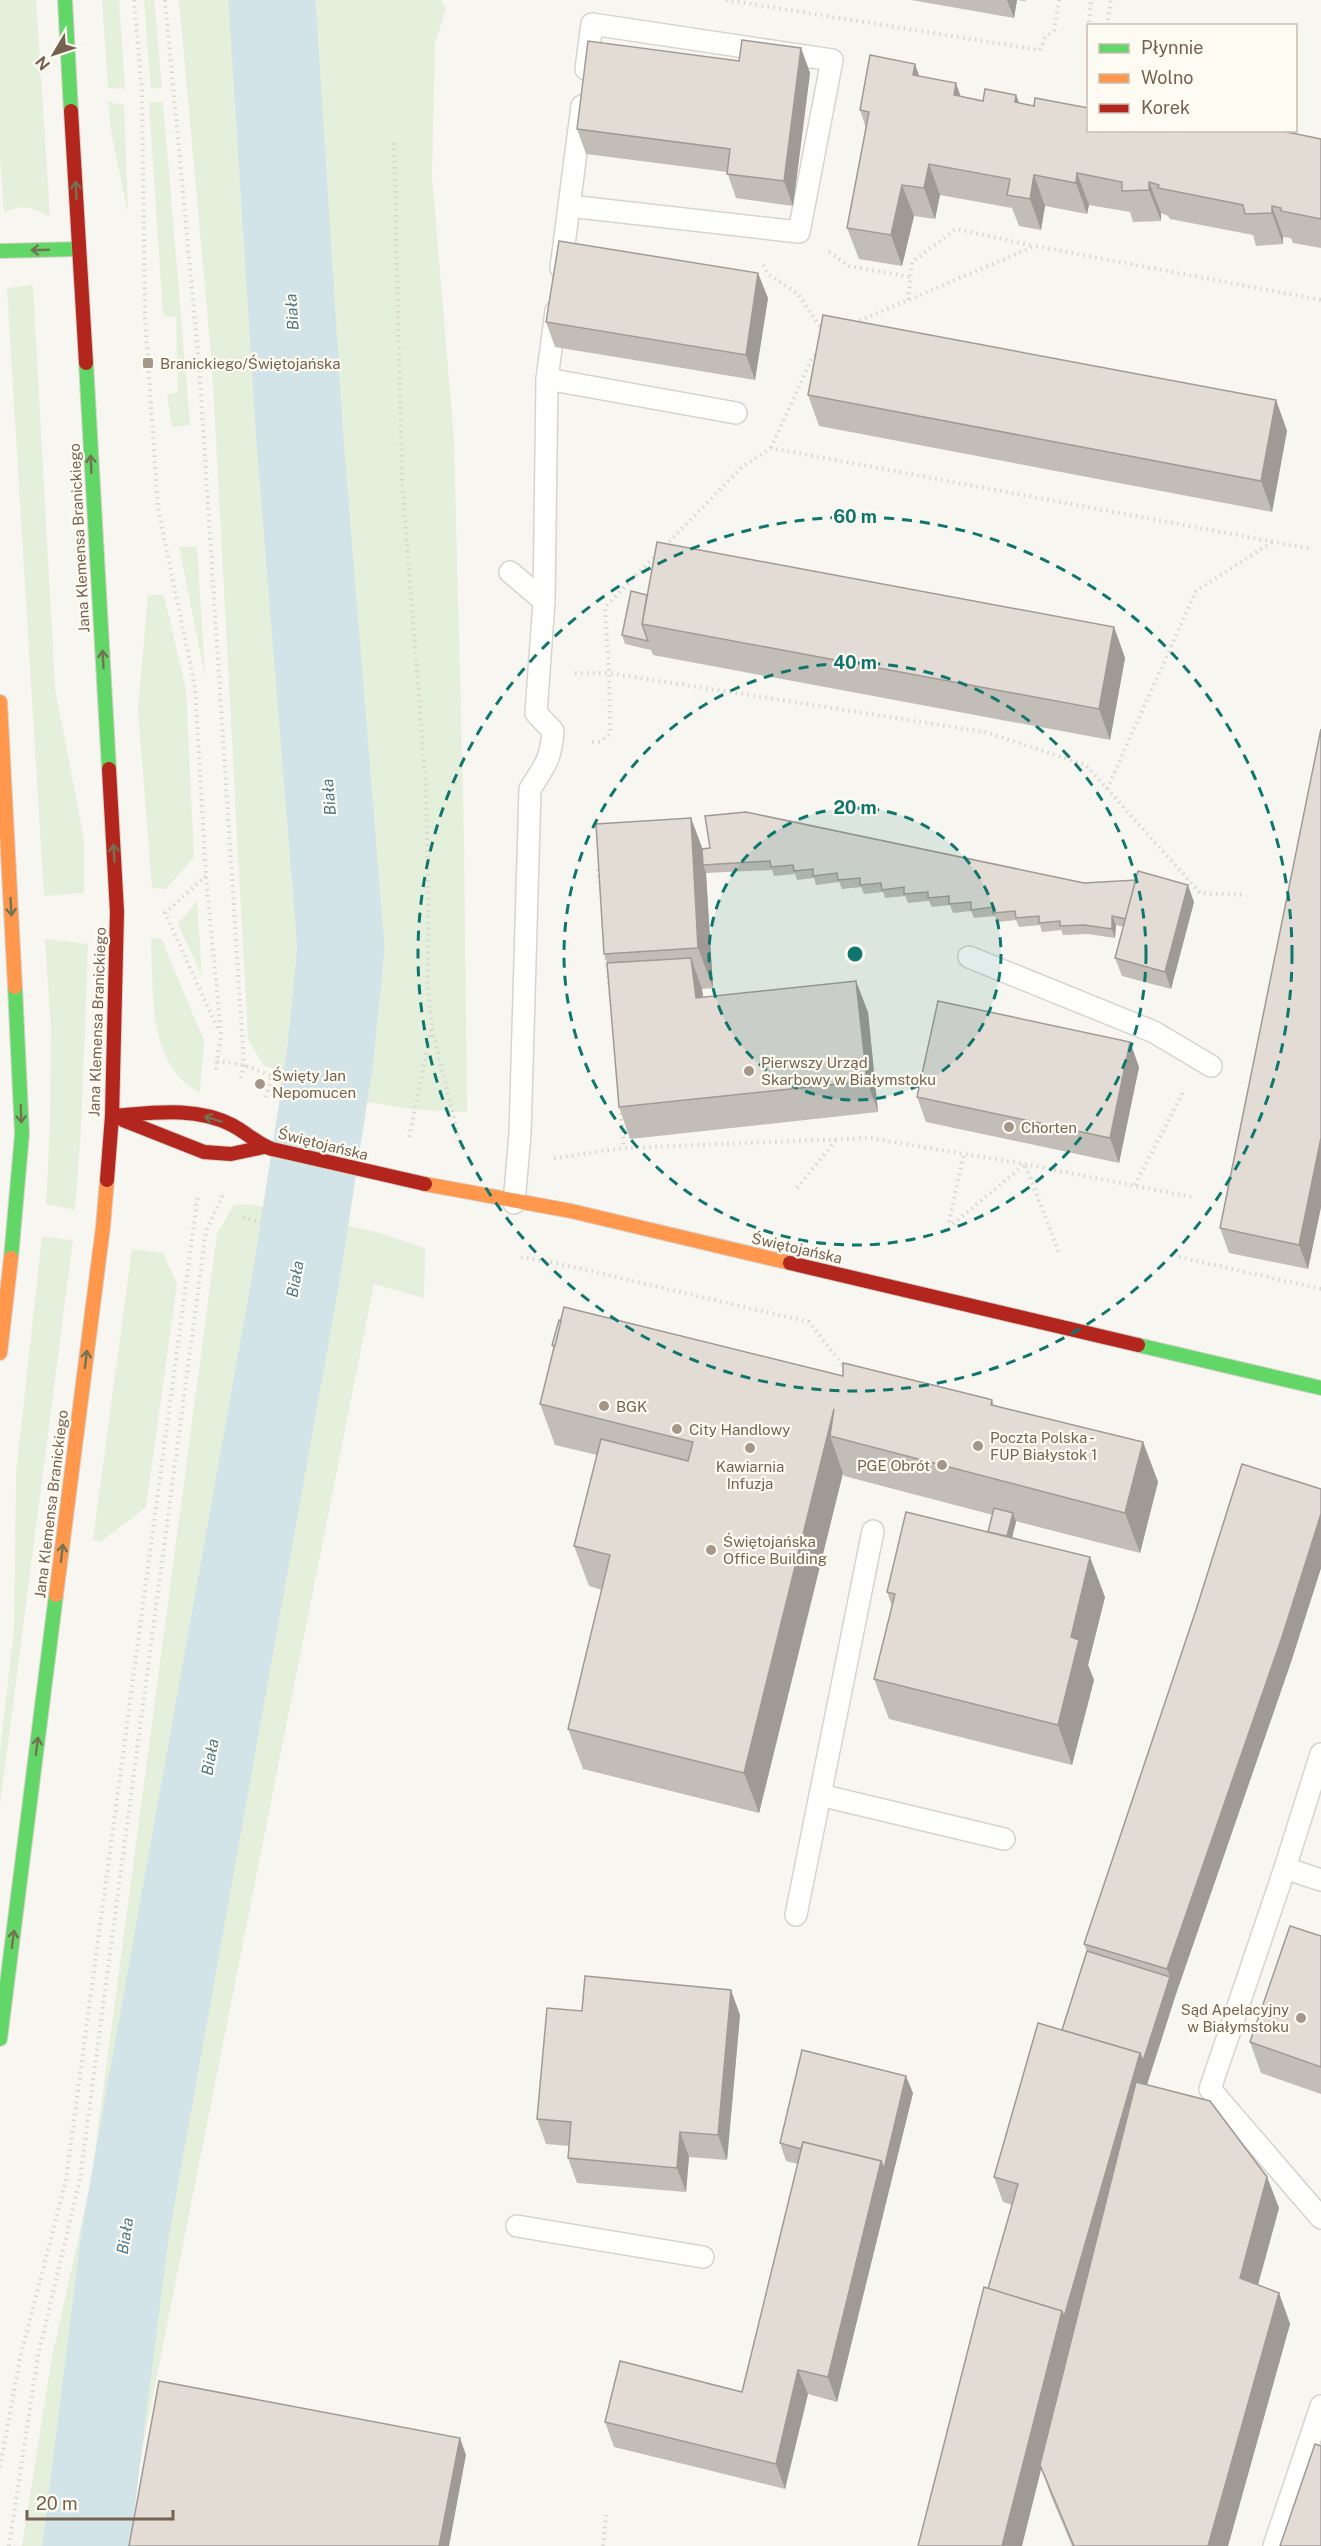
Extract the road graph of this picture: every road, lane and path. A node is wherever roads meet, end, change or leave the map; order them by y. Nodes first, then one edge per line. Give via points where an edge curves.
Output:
1 (65, 0) edge
2 (165, 0) edge
3 (726, 0) edge
4 (1059, 0) edge
5 (1091, 0) edge
6 (1111, 0) edge
7 (1089, 22) dead end
8 (1107, 24) edge
9 (394, 143) dead end
10 (569, 206) junction
11 (799, 232) junction
12 (1035, 246) junction
13 (79, 249) junction
14 (0, 251) edge
15 (768, 274) dead end
16 (910, 277) junction
17 (908, 300) junction
18 (1321, 300) edge
19 (848, 325) edge
20 (823, 332) edge
21 (824, 347) edge
22 (547, 379) junction
23 (735, 413) dead end
24 (771, 448) junction
25 (1273, 541) junction
26 (1312, 549) dead end
27 (510, 572) dead end
28 (544, 601) junction
29 (609, 673) junction
30 (539, 674) junction
31 (0, 702) edge
32 (552, 741) junction
33 (1107, 789) junction
34 (598, 869) edge
35 (207, 876) dead end
36 (1246, 895) dead end
37 (602, 904) edge
38 (606, 950) edge
39 (969, 957) dead end
40 (611, 1009) edge
41 (432, 1026) junction
42 (221, 1034) dead end
43 (217, 1061) dead end
44 (1205, 1063) joint
45 (244, 1065) junction
46 (619, 1102) edge
47 (263, 1106) dead end
48 (112, 1116) junction
49 (233, 1125) junction
50 (409, 1138) dead end
51 (837, 1139) junction
52 (264, 1147) junction
53 (624, 1148) junction
54 (462, 1150) dead end
55 (964, 1153) junction
56 (231, 1154) junction
57 (518, 1163) junction
58 (1025, 1164) junction
59 (1135, 1185) junction
60 (796, 1188) dead end
61 (1191, 1197) dead end
62 (514, 1203) junction
63 (243, 1217) dead end
64 (263, 1223) dead end
65 (1059, 1253) dead end
66 (521, 1257) dead end
67 (1179, 1257) dead end
68 (1321, 1289) edge
69 (0, 1353) edge
70 (843, 1365) edge
71 (1321, 1388) edge
72 (873, 1531) dead end
73 (1321, 1754) edge
74 (820, 1795) junction
75 (1004, 1839) dead end
76 (1285, 1868) junction
77 (1321, 1880) edge
78 (20, 1883) junction
79 (0, 1900) edge
80 (796, 1915) dead end
81 (0, 2039) edge
82 (1321, 2218) edge
83 (517, 2226) dead end
84 (703, 2257) dead end
85 (1321, 2406) edge
86 (606, 2515) dead end
87 (9, 2546) edge
88 (603, 2546) edge
89 (1274, 2546) edge

13 -> 1 main road, Jana Klemensa Branickiego
2 - 45 path via 199,364
3 - 4 path via 1040,50 1054,30
5 - 7 path
6 - 8 path
9 - 41 path via 402,480 426,788 427,980
10 - 11 lane
10 - 11 lane via 592,24 832,60
10 - 22 lane
11 - 16 path via 849,266
12 - 16 path via 956,229 912,262
12 - 17 path
12 - 18 path
13 -> 14 main road
48 -> 13 main road, Jana Klemensa Branickiego via 117,912
15 - 20 path via 798,294
16 - 17 path
17 - 19 path
21 - 24 path via 812,358
22 - 23 lane
22 - 28 lane
24 - 25 path
24 - 29 path via 742,467 605,607
25 - 26 path
25 - 33 path via 1196,591
27 - 28 lane
28 - 30 lane
29 - 30 path
29 - 32 path via 610,734 600,742
29 - 33 path via 985,732 1086,765
30 - 32 lane via 536,713 553,731
31 -> 69 main road via 22,1134
32 - 57 lane via 551,756 531,789
33 - 36 path via 1200,893
34 - 37 path
35 - 42 path via 165,913
38 - 40 path
39 - 44 lane via 1154,1032
41 - 50 path
41 - 54 path
43 - 45 path
44 - 59 path
45 - 47 path via 272,1076
45 - 49 path
46 - 53 path
49 -> 48 main road, Świętojańska via 209,1116 177,1113
48 - 56 main road, Świętojańska via 204,1152
78 -> 48 main road, Jana Klemensa Branickiego via 102,1239
49 - 52 main road, Świętojańska
51 - 53 path
51 - 55 path via 869,1138
51 - 60 path
52 - 56 main road, Świętojańska
52 - 62 main road, Świętojańska
53 - 57 path
55 - 58 path
55 - 58 path via 951,1223
56 - 87 path via 227,1187 206,1231 80,2179 38,2356
57 - 62 lane
58 - 59 path
58 - 65 path
59 - 61 path
62 - 71 main road, Świętojańska via 570,1211
63 - 64 path
66 - 70 path via 809,1322
67 - 68 path
72 - 74 lane
73 - 76 lane
74 - 75 lane
74 - 80 lane
76 - 77 lane
76 - 82 lane via 1210,2089
78 - 79 main road
81 -> 78 main road, Jana Klemensa Branickiego
83 - 84 lane
85 - 89 lane
86 - 88 path

